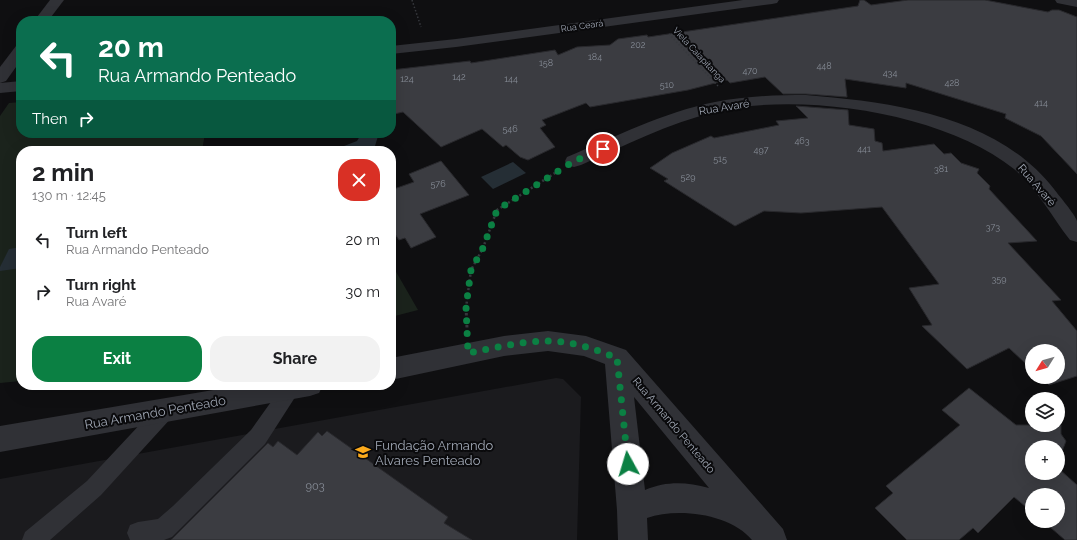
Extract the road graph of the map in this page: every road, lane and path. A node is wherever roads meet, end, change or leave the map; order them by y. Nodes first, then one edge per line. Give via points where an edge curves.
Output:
1 (57, 0) edge
2 (412, 0) edge
3 (772, 0) edge
4 (1062, 0) edge
5 (1077, 3) edge
6 (45, 16) edge
7 (653, 16) junction
8 (426, 46) junction
9 (396, 49) edge
10 (16, 56) edge
11 (0, 78) edge
12 (16, 86) edge
13 (0, 88) edge
14 (734, 104) junction
15 (574, 161) joint
16 (1077, 235) edge
17 (468, 353) junction
18 (617, 358) junction
19 (396, 368) edge
20 (278, 390) edge
21 (298, 390) edge
22 (166, 410) junction
23 (0, 440) edge
24 (632, 510) junction
25 (764, 531) edge
26 (138, 533) dead end
27 (33, 540) edge
28 (633, 540) edge

1 - 6 street
2 - 8 path
3 - 7 street, Rua Ceará
4 - 5 street
7 - 8 street, Rua Ceará
7 - 14 path, Viela Caiapitanga
8 - 9 street, Rua Ceará
10 - 11 street
12 - 13 street
14 - 15 street, Rua Avaré via 677,116
14 - 16 street, Rua Avaré via 799,100 848,102 926,118 984,141 1022,165
15 - 17 path via 497,210 483,248 471,270 466,307
17 - 18 street, Rua Armando Penteado via 548,341 586,346
17 - 19 street, Rua Armando Penteado
18 - 24 street
18 - 25 street, Rua Armando Penteado
20 - 22 street, Rua Armando Penteado
21 - 26 lane via 258,437 180,514 164,528
22 - 23 street, Rua Armando Penteado
22 - 27 lane via 94,488
24 - 25 street via 668,497 698,500 729,508
24 - 28 street

